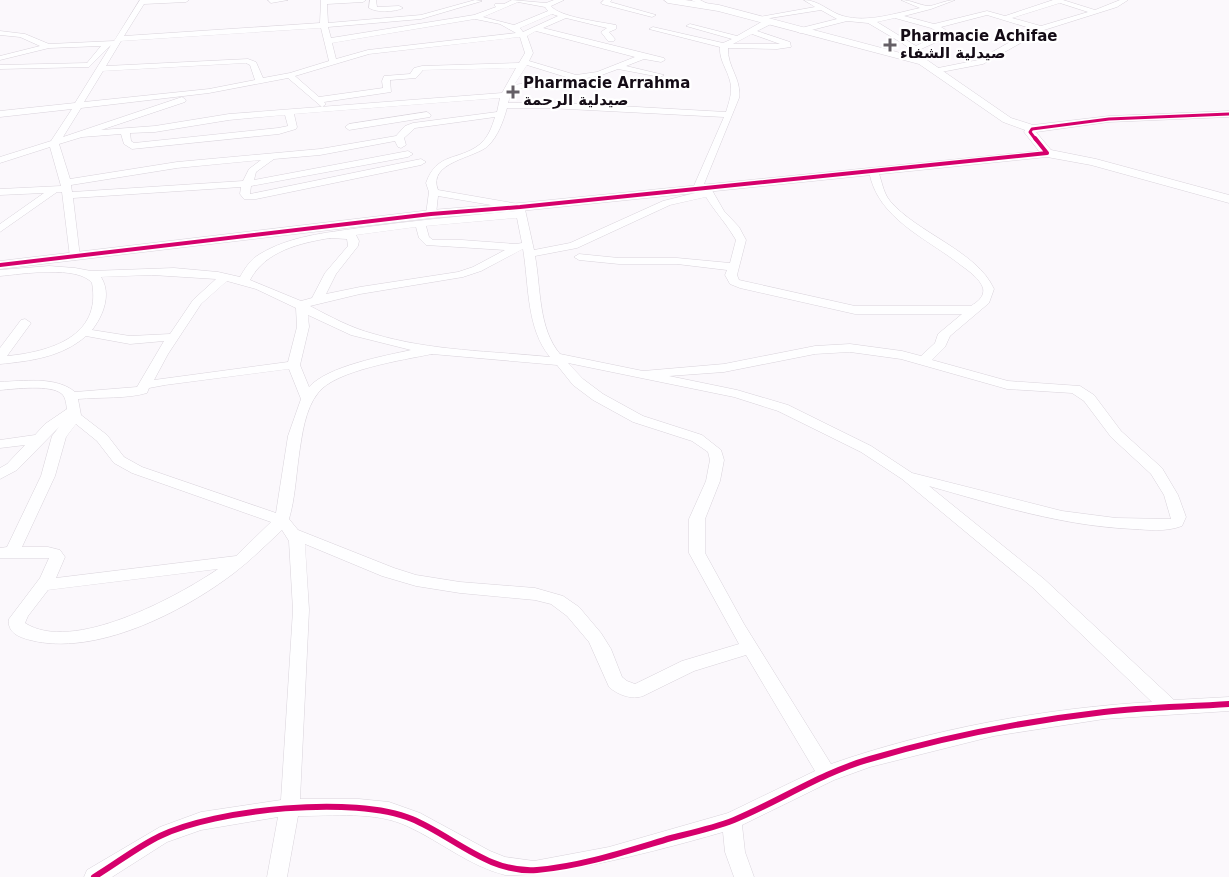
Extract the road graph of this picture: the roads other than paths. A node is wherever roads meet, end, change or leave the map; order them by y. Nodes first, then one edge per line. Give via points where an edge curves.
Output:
1 (186, 0) edge
2 (271, 0) edge
3 (285, 0) edge
4 (363, 0) edge
5 (373, 0) edge
6 (402, 0) edge
7 (481, 0) edge
8 (518, 0) edge
9 (561, 0) edge
10 (609, 0) edge
11 (668, 0) edge
12 (694, 0) edge
13 (807, 0) edge
14 (904, 0) edge
15 (952, 0) edge
16 (1125, 0) edge
17 (142, 1) edge
18 (325, 1) edge
19 (1058, 1) edge
20 (705, 4) junction
21 (504, 6) junction
22 (399, 8) junction
23 (459, 8) junction
24 (822, 8) junction
25 (929, 8) junction
26 (550, 9) junction
27 (566, 12) junction
28 (1097, 12) junction
29 (486, 14) junction
30 (782, 14) junction
31 (652, 15) dead end
32 (598, 16) junction
33 (897, 16) junction
34 (475, 17) junction
35 (757, 18) junction
36 (1006, 18) junction
37 (615, 19) dead end
38 (847, 19) junction
39 (403, 20) junction
40 (453, 21) junction
41 (585, 21) junction
42 (870, 21) junction
43 (768, 22) junction
44 (515, 26) junction
45 (690, 26) dead end
46 (934, 26) junction
47 (324, 27) junction
48 (812, 27) junction
49 (460, 28) dead end
50 (1041, 28) junction
51 (536, 29) junction
52 (653, 29) dead end
53 (0, 31) edge
54 (751, 31) junction
55 (800, 31) junction
56 (467, 34) dead end
57 (524, 34) junction
58 (738, 38) junction
59 (611, 39) dead end
60 (114, 41) junction
61 (328, 41) junction
62 (474, 41) junction
63 (49, 46) junction
64 (724, 46) junction
65 (915, 49) junction
66 (643, 57) junction
67 (0, 58) edge
68 (661, 60) dead end
69 (334, 61) junction
70 (924, 62) junction
71 (524, 63) junction
72 (0, 66) edge
73 (618, 67) junction
74 (99, 69) junction
75 (936, 71) junction
76 (289, 75) junction
77 (660, 75) dead end
78 (574, 77) junction
79 (260, 81) junction
80 (388, 90) junction
81 (209, 92) junction
82 (317, 100) junction
83 (504, 101) junction
84 (78, 104) junction
85 (390, 104) junction
86 (326, 109) junction
87 (289, 112) junction
88 (0, 114) edge
89 (1229, 114) edge
90 (729, 115) junction
91 (349, 127) dead end
92 (155, 129) junction
93 (1032, 129) junction
94 (125, 132) junction
95 (82, 134) junction
96 (399, 138) junction
97 (54, 144) junction
98 (155, 144) junction
99 (1047, 153) junction
100 (408, 154) junction
101 (272, 157) junction
102 (0, 160) edge
103 (421, 162) junction
104 (438, 166) junction
105 (874, 170) junction
106 (246, 184) junction
107 (67, 189) junction
108 (704, 190) junction
109 (53, 191) junction
110 (0, 192) edge
111 (434, 192) junction
112 (1229, 199) edge
113 (521, 210) junction
114 (431, 214) junction
115 (420, 223) junction
116 (3, 226) edge
117 (339, 234) junction
118 (524, 248) junction
119 (75, 257) junction
120 (579, 257) dead end
121 (0, 265) edge
122 (733, 267) junction
123 (0, 273) edge
124 (87, 275) junction
125 (224, 278) junction
126 (244, 282) junction
127 (316, 300) junction
128 (302, 305) junction
129 (975, 310) junction
130 (25, 323) dead end
131 (84, 332) junction
132 (173, 337) junction
133 (431, 350) junction
134 (0, 356) edge
135 (0, 360) edge
136 (560, 360) junction
137 (924, 360) junction
138 (294, 365) junction
139 (645, 374) junction
140 (147, 385) junction
141 (0, 386) edge
142 (307, 398) junction
143 (73, 408) junction
144 (37, 439) junction
145 (0, 444) edge
146 (0, 474) edge
147 (907, 476) junction
148 (281, 520) junction
149 (293, 534) junction
150 (6, 553) edge
151 (242, 560) junction
152 (44, 585) junction
153 (750, 647) junction
154 (1229, 704) edge
155 (1169, 707) junction
156 (827, 774) junction
157 (290, 807) junction
158 (732, 821) junction
159 (552, 872) edge
160 (94, 877) edge
161 (277, 877) edge
162 (744, 877) edge

1 - 17 street
2 - 3 street
4 - 18 street
5 - 22 street via 373,8 376,9
6 - 22 street
7 - 21 street
7 - 23 street
8 - 21 street
8 - 26 street
9 - 26 street
10 - 31 street via 604,3
11 - 20 street
12 - 20 street
13 - 24 street
14 - 25 street
15 - 25 street
16 - 28 street
17 - 60 street
18 - 47 street
19 - 28 street
19 - 36 street
20 - 35 street
21 - 29 street
22 - 39 street
23 - 29 street
23 - 39 street
24 - 30 street
24 - 38 street
25 - 33 street
26 - 27 street
26 - 44 street
27 - 32 street
27 - 41 street
27 - 51 street
28 - 50 street
29 - 34 street
30 - 35 street
30 - 48 street
32 - 37 street
32 - 41 street
33 - 42 street
33 - 46 street
34 - 40 street
34 - 44 street
35 - 43 street
36 - 46 street via 980,14
36 - 50 street
38 - 42 street
38 - 48 street
39 - 47 street
40 - 49 street
40 - 61 street
41 - 59 street via 613,27 605,32
42 - 65 street
43 - 54 street
43 - 55 street
44 - 57 street
45 - 58 street
46 - 65 street via 945,34
47 - 60 street
47 - 61 street
48 - 55 street
50 - 75 street via 980,62
51 - 57 street
51 - 66 street
52 - 64 street
53 - 63 street
54 - 58 street
54 - 64 street via 788,46
55 - 70 street
56 - 62 street
57 - 62 street
57 - 71 street via 529,52
58 - 64 street
60 - 63 street
60 - 72 street via 89,65
60 - 74 street
61 - 69 street
62 - 69 street via 385,49
63 - 67 street
64 - 90 street via 726,67 735,86
65 - 70 street
66 - 68 street
66 - 73 street
69 - 76 street
70 - 75 street
71 - 78 street
71 - 80 street via 422,68 413,76 387,78
71 - 83 street
73 - 77 street
73 - 78 street via 600,74
74 - 79 street via 248,61 253,64
74 - 84 street
75 - 93 street via 1007,120
76 - 79 street
76 - 82 street
78 - 83 street
79 - 81 street
80 - 82 street
80 - 85 street
81 - 84 street
81 - 95 street
82 - 86 street
83 - 85 street
83 - 90 street
83 - 91 street
83 - 96 street via 413,126
83 - 104 street via 492,134 484,145
84 - 88 street
84 - 97 street
85 - 86 street
86 - 87 street
87 - 92 street via 229,117
87 - 98 street via 293,125 288,129
89 - 93 street via 1109,120
90 - 108 street
92 - 94 street
92 - 98 street
93 - 99 street via 1030,132
94 - 95 street
94 - 98 street via 128,145
95 - 97 street
96 - 100 street
96 - 101 street
97 - 102 street
97 - 107 street
99 - 105 street
99 - 112 street
100 - 103 street
100 - 106 street
101 - 106 street via 252,171
101 - 107 street via 177,165
103 - 104 street
103 - 106 street via 251,197 245,195
104 - 111 street via 430,183
105 - 108 street
105 - 129 street via 881,196 898,215 982,278 988,287 988,295
106 - 107 street
107 - 109 street
107 - 119 street
108 - 113 street
108 - 118 street via 667,203 573,246
108 - 122 street via 741,240
109 - 110 street
109 - 116 street
111 - 113 street
111 - 114 street
113 - 114 street
113 - 115 street
113 - 118 street
114 - 119 street
115 - 117 street
115 - 118 street via 424,238 430,243
117 - 126 street via 275,251 254,264
117 - 127 street via 351,236 354,243
118 - 127 street via 459,275
118 - 136 street via 541,330 548,347
119 - 121 street
120 - 122 street
122 - 129 street via 732,279 744,286 846,309
123 - 124 street via 51,270
124 - 125 street via 164,272
124 - 131 street via 98,282 100,306
125 - 126 street
125 - 132 street via 197,302
126 - 128 street
127 - 128 street
128 - 133 street via 342,328
128 - 138 street via 303,328
129 - 137 street via 946,333
130 - 134 street
131 - 132 street via 130,340
131 - 135 street via 58,349
132 - 140 street
133 - 136 street
133 - 142 street via 351,369 320,384
136 - 139 street
136 - 153 street via 578,382 598,397 638,419 697,438 714,450 717,460 713,481 697,519 697,553
137 - 139 street via 873,350 832,349 724,368
137 - 147 street via 1007,385 1080,390 1116,434 1156,471 1180,517 1178,522 1169,524 1086,520 1021,507 954,486
138 - 140 street via 194,376
138 - 142 street
139 - 147 street via 737,394 783,408 866,449
140 - 143 street via 139,392 109,392
141 - 143 street via 48,385 60,388
142 - 148 street via 300,416
143 - 144 street
143 - 148 street via 118,460 137,470
143 - 150 street via 59,436 48,476
144 - 145 street
144 - 146 street via 12,467
147 - 155 street via 1038,583
148 - 149 street
148 - 151 street
149 - 153 street via 320,542 389,573 562,602 596,639 614,680 628,691 638,692 688,666
149 - 157 street via 297,541 301,610
150 - 152 street via 55,554 56,564
151 - 152 street
151 - 152 street via 149,616 69,638 27,634 16,626 20,614
153 - 156 street
154 - 155 street
155 - 156 street via 1069,716 994,729 868,759
156 - 158 street
157 - 159 street via 389,811 413,819 483,858 505,866
157 - 160 street via 201,821 160,836
157 - 161 street
158 - 159 street
158 - 162 street via 735,852

